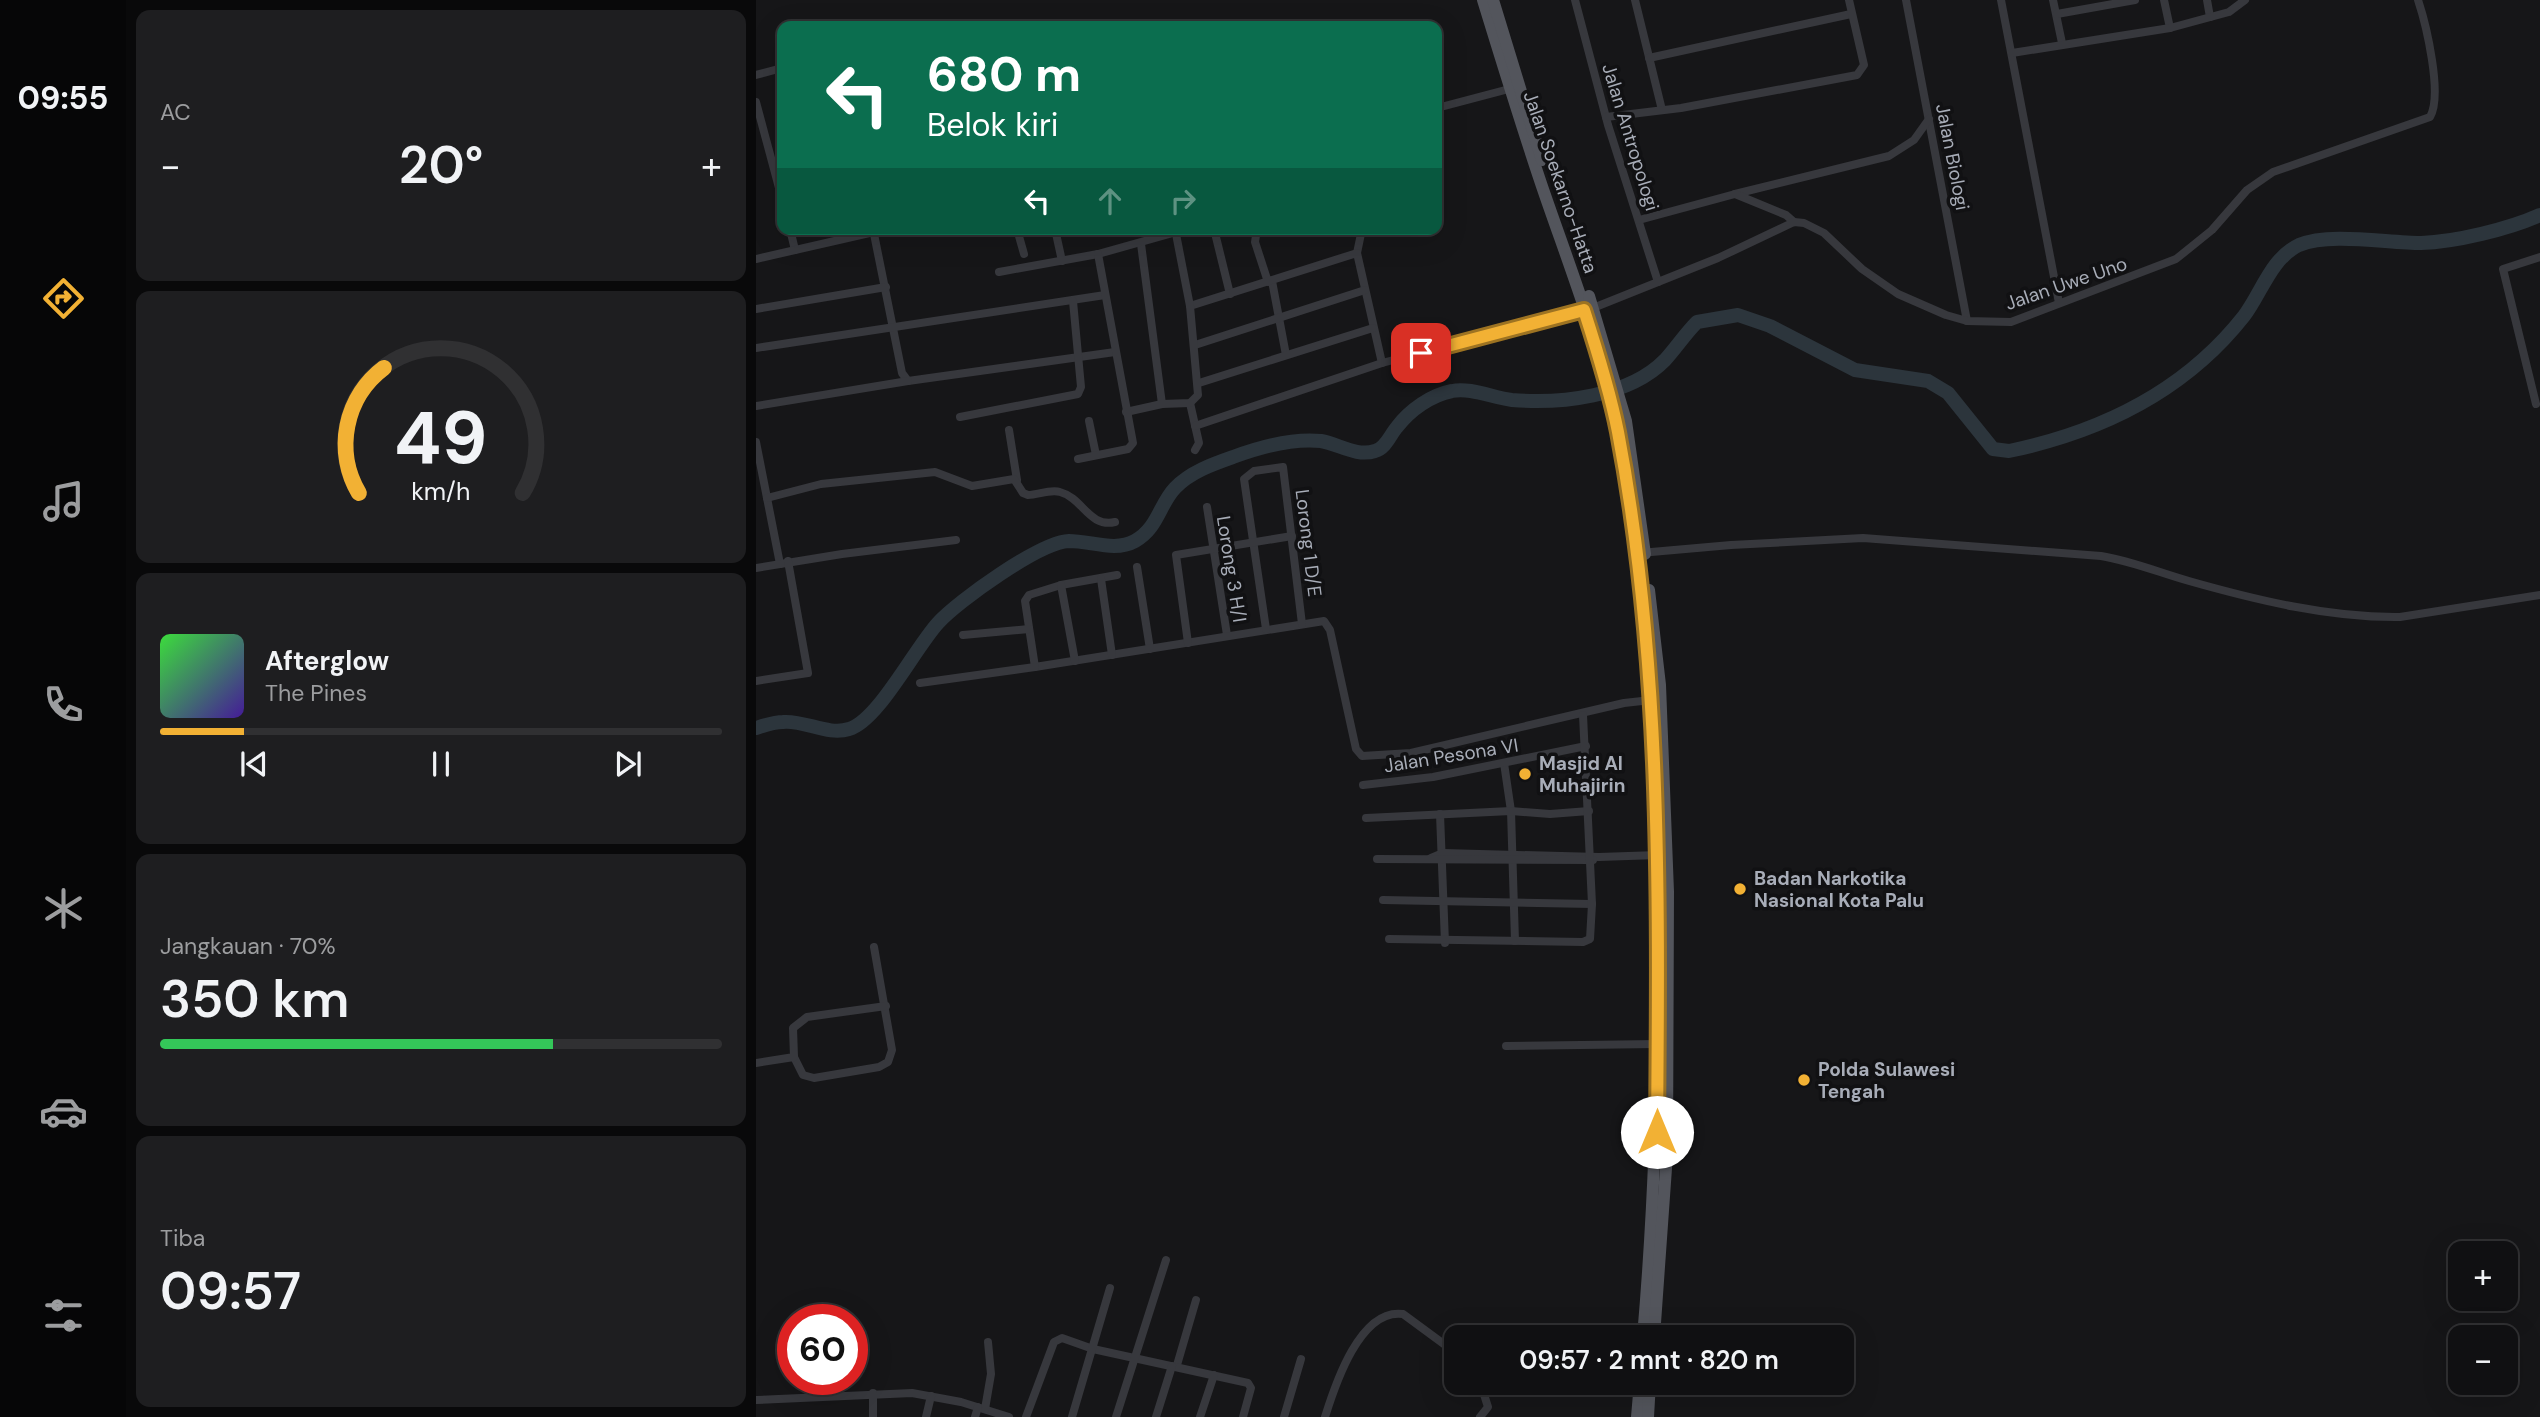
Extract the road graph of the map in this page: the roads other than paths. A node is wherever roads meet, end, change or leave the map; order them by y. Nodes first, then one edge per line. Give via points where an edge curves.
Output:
1 (1483, 0) edge
2 (1493, 0) edge
3 (1575, 0) edge
4 (1849, 0) edge
5 (1906, 0) edge
6 (2001, 0) edge
7 (2053, 0) edge
8 (2135, 0) edge
9 (2164, 0) edge
10 (2207, 0) edge
11 (2245, 0) edge
12 (2418, 0) edge
13 (1638, 1) edge
14 (2057, 14) junction
15 (1852, 15) junction
16 (2210, 17) junction
17 (2170, 28) junction
18 (1500, 40) junction
19 (2062, 43) junction
20 (2012, 53) junction
21 (1649, 58) junction
22 (777, 69) edge
23 (756, 75) edge
24 (1510, 89) junction
25 (756, 102) edge
26 (1442, 107) edge
27 (1662, 110) junction
28 (1606, 117) junction
29 (1929, 119) junction
30 (777, 180) edge
31 (1735, 194) junction
32 (1639, 220) junction
33 (1794, 222) junction
34 (791, 235) edge
35 (857, 235) edge
36 (874, 235) edge
37 (1019, 235) edge
38 (1056, 235) edge
39 (1172, 235) edge
40 (1176, 235) edge
41 (1215, 235) edge
42 (1256, 235) edge
43 (1361, 235) edge
44 (1141, 244) junction
45 (795, 250) junction
46 (1357, 253) junction
47 (1024, 254) dead end
48 (1098, 254) junction
49 (2540, 257) edge
50 (756, 259) edge
51 (1062, 261) junction
52 (999, 272) dead end
53 (1270, 281) junction
54 (1658, 282) junction
55 (886, 287) junction
56 (1365, 290) junction
57 (1230, 294) junction
58 (1105, 295) junction
59 (1073, 300) junction
60 (2059, 303) junction
61 (1190, 306) junction
62 (756, 309) edge
63 (1589, 309) junction
64 (1279, 318) junction
65 (1967, 321) junction
66 (893, 325) junction
67 (1373, 328) junction
68 (1195, 345) junction
69 (756, 348) edge
70 (1115, 352) junction
71 (1286, 355) junction
72 (1078, 357) junction
73 (1382, 363) junction
74 (908, 381) junction
75 (1199, 383) junction
76 (1190, 402) junction
77 (1162, 404) junction
78 (2536, 404) dead end
79 (756, 406) edge
80 (1126, 412) junction
81 (960, 417) dead end
82 (1089, 421) dead end
83 (1195, 426) junction
84 (1009, 430) dead end
85 (756, 442) edge
86 (1195, 450) dead end
87 (1096, 455) junction
88 (1078, 459) dead end
89 (1017, 480) junction
90 (767, 498) junction
91 (1207, 507) dead end
92 (1115, 522) dead end
93 (1293, 536) junction
94 (956, 540) dead end
95 (1254, 545) junction
96 (1214, 551) junction
97 (1640, 553) junction
98 (784, 562) junction
99 (1137, 567) dead end
100 (756, 568) edge
101 (1117, 575) dead end
102 (1101, 579) junction
103 (1061, 584) junction
104 (2540, 595) edge
105 (1302, 624) junction
106 (1029, 629) junction
107 (1266, 629) junction
108 (962, 635) dead end
109 (1227, 635) junction
110 (1188, 643) junction
111 (1150, 649) junction
112 (1112, 655) junction
113 (1075, 661) junction
114 (1035, 667) junction
115 (756, 681) edge
116 (920, 683) dead end
117 (1651, 700) junction
118 (1583, 715) junction
119 (1586, 746) junction
120 (1504, 763) junction
121 (1363, 785) dead end
122 (1661, 805) junction
123 (1511, 811) junction
124 (1589, 811) junction
125 (1440, 814) junction
126 (1366, 818) dead end
127 (1658, 855) junction
128 (1442, 856) junction
129 (1513, 857) junction
130 (1593, 858) junction
131 (1377, 859) dead end
132 (1383, 900) dead end
133 (1442, 900) junction
134 (1515, 901) junction
135 (1592, 904) junction
136 (1389, 940) dead end
137 (1515, 941) junction
138 (1445, 943) junction
139 (874, 947) dead end
140 (886, 1006) junction
141 (1663, 1014) junction
142 (1657, 1044) junction
143 (1506, 1046) dead end
144 (794, 1057) junction
145 (756, 1063) edge
146 (1166, 1260) dead end
147 (1110, 1288) dead end
148 (1196, 1300) dead end
149 (1651, 1309) junction
150 (1646, 1325) edge
151 (1653, 1325) edge
152 (988, 1342) dead end
153 (1444, 1344) edge
154 (1093, 1349) junction
155 (1135, 1358) junction
156 (1301, 1359) dead end
157 (1175, 1366) junction
158 (1214, 1375) junction
159 (873, 1393) junction
160 (1484, 1395) edge
161 (1639, 1395) edge
162 (1649, 1395) edge
163 (931, 1396) junction
164 (756, 1400) edge
165 (982, 1408) junction
166 (1326, 1414) edge
167 (873, 1417) edge
168 (926, 1417) edge
169 (975, 1417) edge
170 (1009, 1417) edge
171 (1026, 1417) edge
172 (1072, 1417) edge
173 (1116, 1417) edge
174 (1156, 1417) edge
175 (1200, 1417) edge
176 (1243, 1417) edge
177 (1284, 1417) edge
178 (1480, 1417) edge
179 (1637, 1417) edge
180 (1648, 1417) edge

1 - 18 main road, Jalan Soekarno-Hatta
2 - 18 main road, Jalan Soekarno-Hatta
3 - 28 street, Jalan Antropologi
4 - 15 street
5 - 29 street, Jalan Biologi
6 - 20 street
7 - 14 street
8 - 14 street
9 - 17 street
10 - 16 street
11 - 16 street via 2229,12
12 - 60 street, Jalan Uwe Uno via 2435,98 2430,117 2273,172 2247,190 2212,230 2176,259
13 - 21 street
14 - 19 street
15 - 21 street
15 - 27 street via 1864,65 1857,75
16 - 17 street
17 - 19 street
18 - 24 main road, Jalan Soekarno-Hatta
18 - 63 main road, Jalan Soekarno-Hatta
19 - 20 street
20 - 60 street
21 - 27 street
22 - 23 street
24 - 26 street
24 - 63 main road, Jalan Soekarno-Hatta
25 - 30 street
27 - 28 street
28 - 32 street, Jalan Antropologi
29 - 31 street via 1914,140 1889,156
29 - 65 street, Jalan Biologi
31 - 32 street
31 - 33 street, Jalan Uwe Uno
32 - 54 street, Jalan Antropologi
33 - 54 street
33 - 65 street, Jalan Uwe Uno via 1824,233 1881,285
34 - 45 street
35 - 45 street
36 - 55 street
37 - 47 street
38 - 51 street
39 - 44 street
40 - 61 street
41 - 57 street
42 - 53 street
43 - 46 street
44 - 48 street
44 - 77 street
45 - 50 street
46 - 53 street
46 - 56 street
48 - 51 street
48 - 58 street
49 - 78 street via 2503,270
51 - 52 street
53 - 57 street
53 - 64 street
54 - 63 street
55 - 62 street
55 - 66 street
56 - 64 street
56 - 67 street
57 - 61 street
58 - 59 street
58 - 70 street
59 - 66 street
59 - 72 street
60 - 65 street, Jalan Uwe Uno via 2011,322
61 - 68 street
63 - 73 street
63 - 97 main road, Jalan Soekarno-Hatta via 1636,477
64 - 68 street
64 - 71 street
66 - 69 street
66 - 74 street via 902,373
67 - 71 street
67 - 73 street
68 - 75 street
70 - 72 street
70 - 80 street
71 - 75 street
72 - 74 street
72 - 81 street via 1078,394
73 - 83 street
74 - 79 street
75 - 76 street via 1198,395
76 - 77 street
76 - 83 street
77 - 80 street
80 - 87 street via 1132,447
82 - 87 street
83 - 86 street via 1199,443
84 - 89 street
85 - 90 street
87 - 88 street
89 - 90 street via 972,486 934,472 821,484
89 - 92 street via 1023,493 1062,492 1093,519
90 - 98 street
91 - 96 street, Lorong 3 H/I
93 - 95 street
93 - 95 street, Lorong 1 D/E via 1283,467 1254,471 1244,479
93 - 105 street, Lorong 1 D/E
94 - 98 street
95 - 96 street
95 - 107 street
96 - 109 street, Lorong 3 H/I
96 - 110 street via 1176,555
97 - 104 street via 1863,538 2101,556 2226,591 2376,618
97 - 117 main road, Jalan Soekarno-Hatta
97 - 122 main road, Jalan Soekarno-Hatta via 1660,685
98 - 100 street
98 - 115 street via 808,673
99 - 111 street
101 - 102 street
102 - 103 street
102 - 112 street
103 - 106 street via 1033,591 1026,598
103 - 113 street
105 - 107 street
105 - 118 street via 1327,623 1356,749 1363,756 1411,753
106 - 108 street
106 - 114 street
107 - 109 street
109 - 110 street
110 - 111 street
111 - 112 street
112 - 113 street
113 - 114 street
114 - 116 street
117 - 118 street
117 - 122 main road, Jalan Soekarno-Hatta
118 - 119 street
119 - 120 street, Jalan Pesona VI
119 - 124 street
120 - 121 street, Jalan Pesona VI
120 - 123 street
122 - 127 main road, Jalan Soekarno-Hatta
122 - 141 main road, Jalan Soekarno-Hatta
123 - 124 street
123 - 125 street
123 - 129 street
124 - 130 street
125 - 126 street
125 - 128 street
127 - 130 street
127 - 141 main road, Jalan Soekarno-Hatta
128 - 129 street
128 - 131 street
128 - 133 street
129 - 130 street
129 - 134 street
130 - 135 street
132 - 133 street
133 - 134 street
133 - 138 street
134 - 135 street
134 - 137 street
135 - 137 street via 1588,941
136 - 138 street
137 - 138 street
139 - 140 street
140 - 144 street via 799,1021 793,1028
140 - 144 street via 892,1050 884,1065 814,1078 803,1075
141 - 142 main road, Jalan Soekarno-Hatta
141 - 149 main road, Jalan Soekarno-Hatta via 1667,1154
142 - 143 street
142 - 149 main road, Jalan Soekarno-Hatta
144 - 145 street
146 - 155 street
147 - 154 street
148 - 157 street
149 - 150 main road, Jalan Soekarno-Hatta
149 - 151 main road, Jalan Soekarno-Hatta
152 - 165 street via 990,1374
153 - 166 street via 1403,1314 1384,1317 1362,1335
154 - 155 street
154 - 171 street via 1068,1339 1055,1340
154 - 172 street
155 - 157 street
155 - 173 street
156 - 177 street
157 - 158 street
157 - 174 street
158 - 175 street
158 - 176 street via 1250,1385
159 - 163 street
159 - 164 street
159 - 167 street
160 - 178 street via 1488,1407
161 - 179 main road
162 - 180 main road
163 - 165 street
163 - 168 street
165 - 169 street
165 - 170 street

